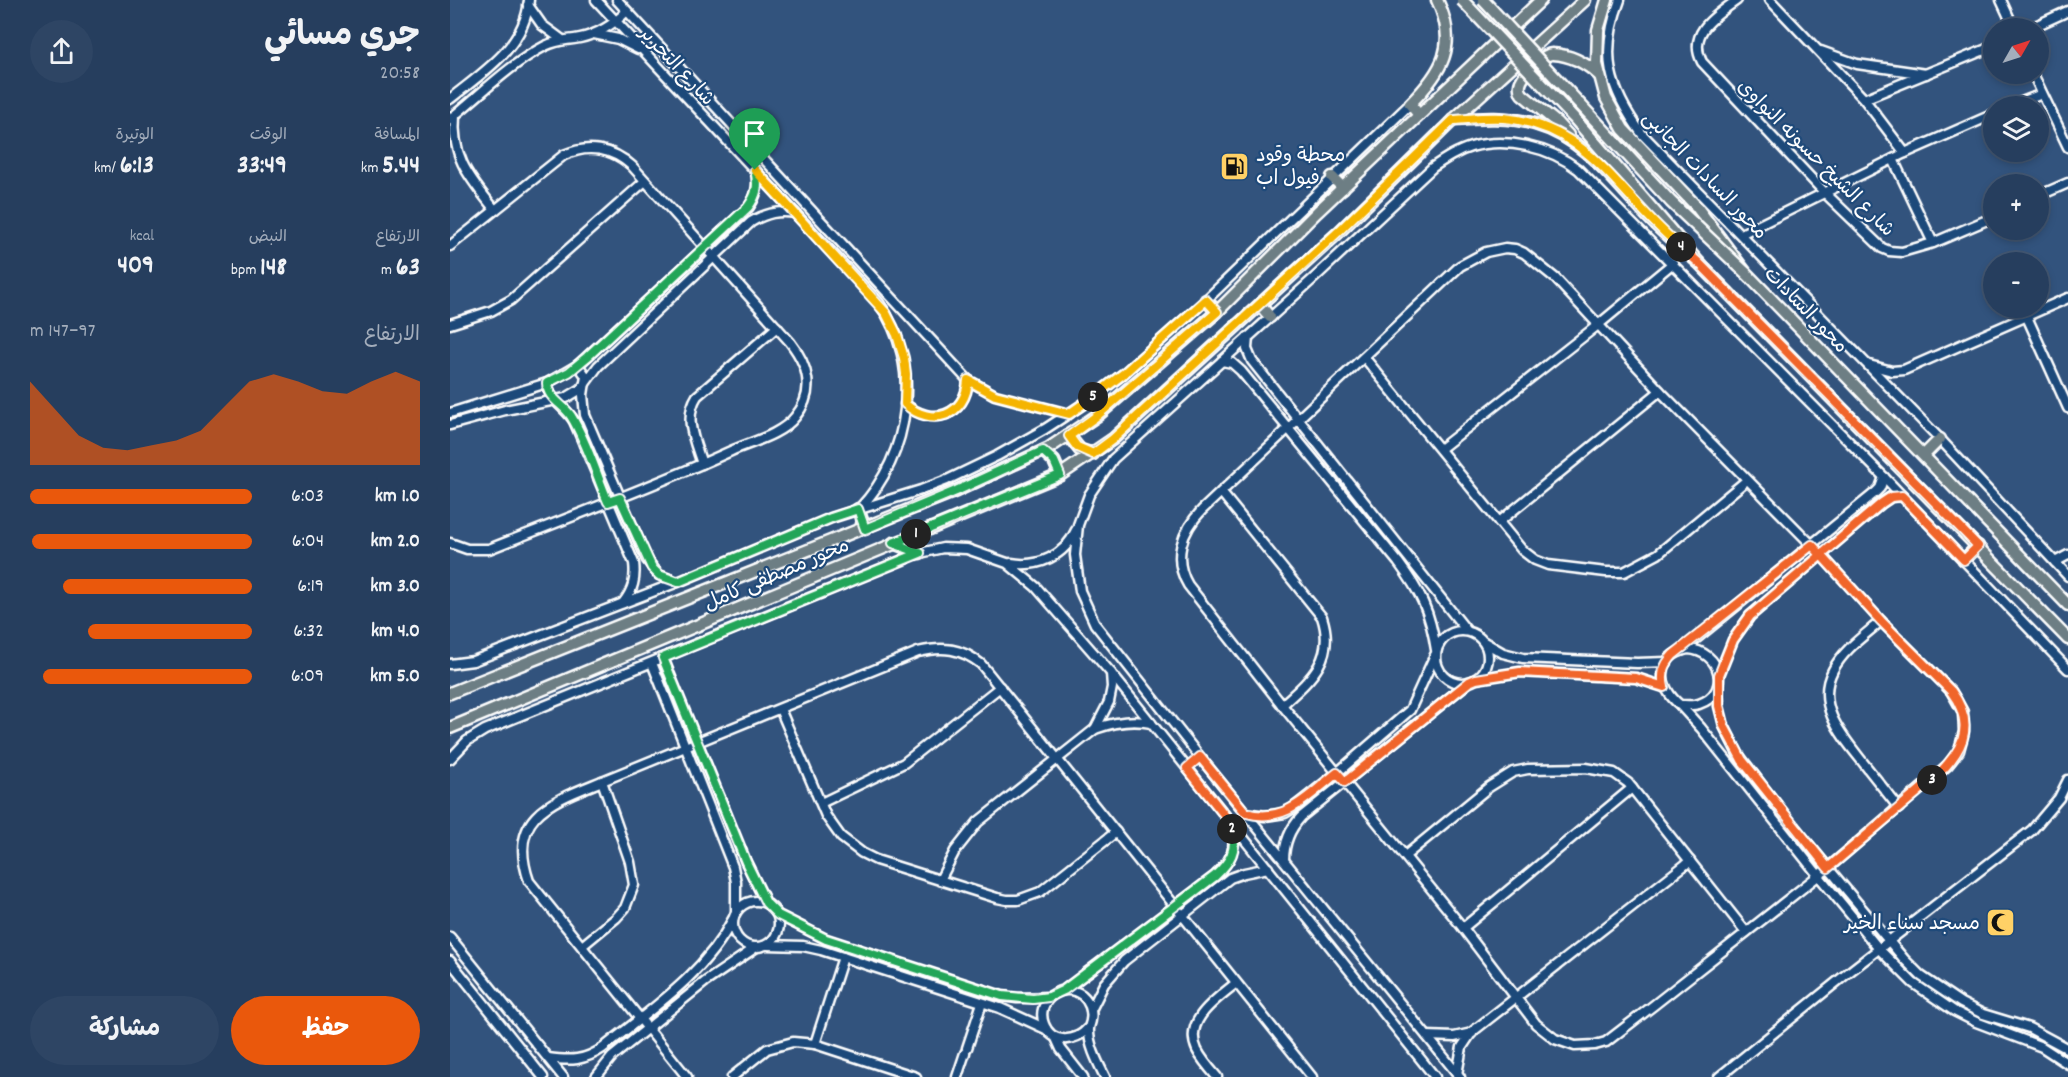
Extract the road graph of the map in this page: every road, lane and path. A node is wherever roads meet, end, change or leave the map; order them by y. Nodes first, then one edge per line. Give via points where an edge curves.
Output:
1 (596, 0) edge
2 (617, 0) edge
3 (1437, 0) edge
4 (1462, 0) edge
5 (1484, 0) edge
6 (1541, 0) edge
7 (1585, 0) edge
8 (1607, 0) edge
9 (1620, 0) edge
10 (1737, 0) edge
11 (1770, 0) edge
12 (2001, 0) edge
13 (528, 3) edge
14 (627, 11) junction
15 (2068, 11) edge
16 (2009, 18) edge
17 (2049, 20) edge
18 (616, 22) junction
19 (594, 34) junction
20 (561, 39) junction
21 (1818, 50) junction
22 (643, 51) junction
23 (1983, 51) edge
24 (1926, 74) junction
25 (1599, 75) junction
26 (2038, 84) edge
27 (2042, 94) junction
28 (2037, 96) edge
29 (450, 99) edge
30 (1864, 99) junction
31 (1410, 104) junction
32 (1419, 115) junction
33 (453, 117) edge
34 (1983, 119) edge
35 (1453, 120) junction
36 (1571, 140) junction
37 (2068, 147) edge
38 (1905, 153) junction
39 (1893, 159) junction
40 (450, 161) edge
41 (755, 170) junction
42 (466, 172) junction
43 (1332, 177) junction
44 (645, 181) junction
45 (2068, 183) edge
46 (1343, 188) junction
47 (2049, 191) edge
48 (1825, 193) junction
49 (495, 210) junction
50 (796, 213) junction
51 (1983, 221) edge
52 (1741, 234) junction
53 (1934, 243) junction
54 (450, 246) edge
55 (705, 248) junction
56 (714, 257) junction
57 (1673, 263) junction
58 (1699, 263) junction
59 (1746, 273) junction
60 (2068, 298) edge
61 (1206, 300) junction
62 (1260, 305) junction
63 (2049, 307) edge
64 (1217, 312) junction
65 (1270, 317) junction
66 (2025, 318) edge
67 (2027, 318) edge
68 (450, 324) edge
69 (1598, 324) junction
70 (777, 327) junction
71 (1248, 338) junction
72 (1364, 357) junction
73 (1222, 361) junction
74 (1866, 364) junction
75 (578, 365) junction
76 (968, 380) junction
77 (547, 383) junction
78 (585, 385) junction
79 (1660, 391) junction
80 (555, 399) junction
81 (905, 404) junction
82 (2068, 408) edge
83 (450, 413) edge
84 (1069, 414) junction
85 (1298, 417) junction
86 (450, 425) edge
87 (1288, 427) junction
88 (1069, 436) junction
89 (1940, 439) junction
90 (1440, 449) junction
91 (1043, 451) junction
92 (1093, 454) junction
93 (1924, 455) junction
94 (702, 464) junction
95 (1060, 475) junction
96 (1884, 477) junction
97 (1747, 480) junction
98 (1221, 492) junction
99 (1902, 496) junction
100 (620, 498) junction
101 (608, 502) junction
102 (858, 509) junction
103 (1499, 522) junction
104 (1078, 525) junction
105 (865, 529) junction
106 (450, 543) edge
107 (893, 543) junction
108 (1812, 545) junction
109 (1978, 546) junction
110 (920, 553) junction
111 (1821, 555) junction
112 (2068, 555) edge
113 (1964, 560) junction
114 (2055, 562) junction
115 (1007, 563) junction
116 (2068, 576) edge
117 (678, 582) junction
118 (622, 603) junction
119 (2068, 605) edge
120 (1881, 621) junction
121 (1467, 631) junction
122 (2068, 639) edge
123 (1484, 642) junction
124 (1681, 651) junction
125 (1435, 652) junction
126 (663, 658) junction
127 (1667, 662) junction
128 (652, 663) junction
129 (450, 664) edge
130 (2068, 669) edge
131 (1111, 673) junction
132 (1719, 675) junction
133 (1473, 681) junction
134 (1718, 686) junction
135 (1000, 687) junction
136 (1664, 687) junction
137 (450, 693) edge
138 (1282, 705) junction
139 (1680, 705) junction
140 (780, 709) junction
141 (1151, 723) junction
142 (450, 728) edge
143 (1095, 729) junction
144 (697, 742) junction
145 (685, 747) junction
146 (1200, 757) junction
147 (450, 759) edge
148 (1057, 759) junction
149 (1187, 768) junction
150 (1337, 773) junction
151 (2068, 780) edge
152 (602, 781) junction
153 (1345, 782) junction
154 (1632, 788) junction
155 (821, 803) junction
156 (1899, 808) junction
157 (1246, 813) junction
158 (1230, 822) junction
159 (1116, 832) junction
160 (1405, 856) junction
161 (1284, 860) junction
162 (1690, 861) junction
163 (1268, 868) junction
164 (1828, 868) junction
165 (1818, 875) junction
166 (940, 880) junction
167 (766, 903) junction
168 (1175, 906) junction
169 (734, 915) junction
170 (778, 915) junction
171 (1183, 916) junction
172 (1463, 928) junction
173 (1746, 932) junction
174 (450, 936) edge
175 (1890, 940) junction
176 (766, 945) junction
177 (582, 946) junction
178 (755, 948) junction
179 (1879, 949) junction
180 (843, 957) junction
181 (450, 961) edge
182 (450, 975) edge
183 (462, 976) junction
184 (1236, 983) junction
185 (1064, 990) junction
186 (1049, 997) junction
187 (1517, 998) junction
188 (981, 1003) junction
189 (1091, 1010) junction
190 (640, 1018) junction
191 (649, 1028) junction
192 (1088, 1028) junction
193 (1046, 1029) junction
194 (1472, 1032) junction
195 (1427, 1036) junction
196 (1056, 1038) junction
197 (815, 1044) junction
198 (2068, 1049) edge
199 (548, 1058) junction
200 (2068, 1064) edge
201 (539, 1075) edge
202 (1458, 1075) edge
203 (563, 1077) edge
204 (596, 1077) edge
205 (687, 1077) edge
206 (732, 1077) edge
207 (914, 1077) edge
208 (957, 1077) edge
209 (1083, 1077) edge
210 (1104, 1077) edge
211 (1217, 1077) edge
212 (1312, 1077) edge
213 (1435, 1077) edge
214 (1719, 1077) edge

1 - 18 street, شارع التحرير
2 - 14 street, شارع التحرير
3 - 31 main road via 1446,26 1445,52 1434,77
4 - 58 main road, bridge via 1574,118
5 - 59 main road, bridge via 1671,202
6 - 32 main road, محور مصطفى كامل
7 - 35 main road, محور مصطفى كامل
8 - 25 main road, محور السادات via 1597,41
9 - 52 street, محور السادات الجانبى via 1609,53 1615,91 1623,108 1642,134
10 - 48 street, شارع الشيخ حسونه النواوى via 1698,36 1699,56
11 - 21 street
12 - 16 street
13 - 20 street via 542,25
13 - 29 street via 516,38 503,56
14 - 18 street
14 - 76 street, شارع التحرير
15 - 17 street
18 - 19 street
18 - 22 street, شارع التحرير
19 - 20 street
19 - 22 street via 618,39
20 - 33 street via 520,61
21 - 24 street via 1857,64
21 - 30 street
22 - 41 street, شارع التحرير
23 - 24 street
24 - 30 street
25 - 36 main road via 1579,61 1550,54 1521,81 1522,94
25 - 59 main road, محور السادات via 1610,109 1623,129 1696,206
26 - 27 street
27 - 28 street
27 - 37 street
30 - 38 street
31 - 32 main road
31 - 43 street
32 - 46 main road, محور مصطفى كامل
33 - 42 street via 456,150
34 - 38 street
35 - 36 main road via 1520,120
35 - 62 main road, محور مصطفى كامل
36 - 58 main road
38 - 39 street
39 - 48 street
39 - 53 street
40 - 42 street
41 - 50 street, شارع التحرير
41 - 55 street via 758,186 753,201
42 - 49 street
43 - 46 main road
43 - 61 street
44 - 49 street via 618,155 601,149 582,149 556,160
44 - 55 street
44 - 68 street via 511,300 485,314
45 - 47 street
46 - 64 main road, محور مصطفى كامل
48 - 52 street
48 - 53 street, شارع الشيخ حسونه النواوى via 1882,248 1902,252
49 - 54 street
50 - 56 street via 777,212 759,217
50 - 81 street, شارع التحرير via 886,313 904,358
51 - 53 street, شارع الشيخ حسونه النواوى
52 - 74 street, محور السادات الجانبى
55 - 56 street
55 - 75 street
56 - 70 street
56 - 78 street via 598,366
57 - 65 street via 1578,169 1557,155 1529,146 1472,146 1433,167
57 - 69 street
57 - 96 street
58 - 109 main road
59 - 93 main road, محور السادات
60 - 63 street
61 - 64 main road
61 - 84 street via 1123,374
62 - 65 main road
62 - 92 main road, محور مصطفى كامل
64 - 88 main road, محور مصطفى كامل
65 - 71 street
66 - 74 street via 1904,370
67 - 82 street
69 - 72 street via 1533,259 1515,249 1495,249 1460,266
69 - 79 street
69 - 90 street
70 - 94 street via 693,403 689,418
70 - 94 street via 804,362 808,384 802,407 788,425
71 - 73 street
71 - 85 street via 1252,361
72 - 85 street
72 - 90 street
73 - 87 street via 1241,371
73 - 104 street via 1122,451 1100,476
74 - 89 street, محور السادات الجانبى
75 - 77 street
75 - 78 street via 584,372
76 - 81 street via 962,402 950,413 926,416
76 - 84 street, شارع التحرير via 995,395
77 - 80 street
77 - 83 street
78 - 80 street via 572,395
78 - 100 street via 585,415
79 - 97 street
79 - 103 street
80 - 86 street
80 - 101 street via 574,421
81 - 102 street, شارع التحرير via 888,466 872,495
84 - 102 street via 972,468 921,490
85 - 87 street
85 - 121 street
87 - 98 street
87 - 125 street via 1418,590 1430,619
88 - 91 main road, محور مصطفى كامل
88 - 92 main road via 1077,447
89 - 93 main road
89 - 114 street, محور السادات الجانبى
90 - 103 street
91 - 95 main road via 1054,461
91 - 105 main road, محور مصطفى كامل
92 - 95 main road, محور مصطفى كامل
93 - 119 main road, محور السادات
94 - 100 street
95 - 107 main road, محور مصطفى كامل
96 - 99 street
96 - 108 street via 1876,492
97 - 103 street via 1658,554 1624,572 1542,563 1522,550
97 - 108 street
98 - 138 street via 1187,530 1180,549 1180,569 1188,585
98 - 138 street via 1322,617 1325,626 1326,643 1319,667
99 - 111 street via 1887,500
99 - 113 street
100 - 101 street
100 - 117 street via 652,568
101 - 106 street via 489,549 467,549
101 - 118 street via 634,563 634,585
102 - 105 main road
102 - 117 street
104 - 115 street via 1068,544 1050,558 1029,564
104 - 146 street via 1076,573 1086,608
105 - 137 main road, محور مصطفى كامل
107 - 110 main road
107 - 142 main road, محور مصطفى كامل
108 - 111 street
108 - 124 street
109 - 113 main road
109 - 122 main road
110 - 115 street via 943,548 967,549
110 - 126 street
111 - 120 street
111 - 132 street via 1744,623
112 - 114 street
113 - 130 street
114 - 116 street, محور السادات الجانبى
115 - 131 street via 1036,587
117 - 118 street
118 - 129 street via 473,661
120 - 156 street via 1834,669 1828,685 1828,705 1841,734
120 - 156 street via 1951,691 1964,722 1955,757
121 - 123 street
121 - 125 street via 1444,636
123 - 127 street via 1523,658
123 - 133 street via 1488,663
124 - 127 street
124 - 132 street via 1704,652 1715,663
125 - 133 street via 1442,675 1455,683
125 - 150 street via 1410,710
126 - 128 street
126 - 144 street
127 - 136 street via 1663,670
128 - 145 street
128 - 147 street via 485,730 467,741
131 - 141 street
131 - 143 street via 1108,702
132 - 134 street
133 - 136 street via 1520,672 1636,678
133 - 153 street
134 - 139 street via 1701,704
134 - 164 street via 1721,714 1738,753
135 - 140 street via 971,656 934,648
135 - 148 street
135 - 155 street via 904,763
136 - 139 street
138 - 150 street
139 - 165 street
140 - 144 street
140 - 155 street
141 - 143 street via 1123,721
141 - 149 street
143 - 148 street
144 - 145 street
144 - 167 street
145 - 152 street
145 - 169 street via 733,867 737,897
146 - 149 street
146 - 157 street
148 - 159 street
148 - 166 street via 970,831
149 - 158 street
150 - 153 street
150 - 157 street via 1285,813
151 - 175 street via 2059,798 2032,830
152 - 177 street via 634,885 625,908
152 - 177 street via 542,809 525,835 523,850 529,881
153 - 160 street
153 - 161 street via 1295,824 1286,841
154 - 160 street via 1622,777 1602,770 1563,767 1514,772
154 - 162 street
154 - 172 street
155 - 166 street via 832,827 856,850
156 - 164 street
157 - 161 street
158 - 163 street
158 - 168 street via 1235,847 1226,865
159 - 166 street via 1040,892 1018,900 997,898
159 - 168 street
160 - 172 street
161 - 195 street
162 - 173 street
162 - 187 street
163 - 171 street via 1230,878
163 - 213 street
164 - 165 street
164 - 175 street
165 - 173 street
165 - 179 street
167 - 169 street via 746,903
167 - 170 street
168 - 171 street
168 - 185 street
169 - 178 street via 735,935
169 - 190 street via 710,956
170 - 176 street via 777,936
170 - 186 street via 826,939 1002,996
171 - 184 street
171 - 189 street via 1113,972
172 - 187 street
173 - 187 street via 1600,1044 1575,1046 1559,1041 1541,1029
174 - 199 street
175 - 179 street
175 - 198 street via 1921,976 1961,1003 1998,1020 2029,1028
176 - 178 street
176 - 180 street via 803,946
177 - 190 street
178 - 191 street
179 - 200 street via 1913,983 1947,1007 2042,1047
179 - 214 street
180 - 188 street
180 - 197 street
181 - 183 street
182 - 183 street
183 - 201 street
184 - 211 street via 1200,1015 1195,1026 1197,1049
184 - 212 street
185 - 186 street
185 - 189 street via 1082,995
186 - 193 street via 1042,1012
187 - 194 street
188 - 193 street
188 - 208 street
189 - 192 street
190 - 191 street
190 - 199 street via 591,1056 578,1060
191 - 204 street via 612,1057
191 - 205 street
192 - 196 street via 1074,1039
192 - 210 street
193 - 196 street
194 - 195 street via 1454,1037
194 - 202 street via 1459,1056
195 - 202 street
196 - 209 street
197 - 206 street via 793,1042 767,1049
197 - 207 street
199 - 203 street

